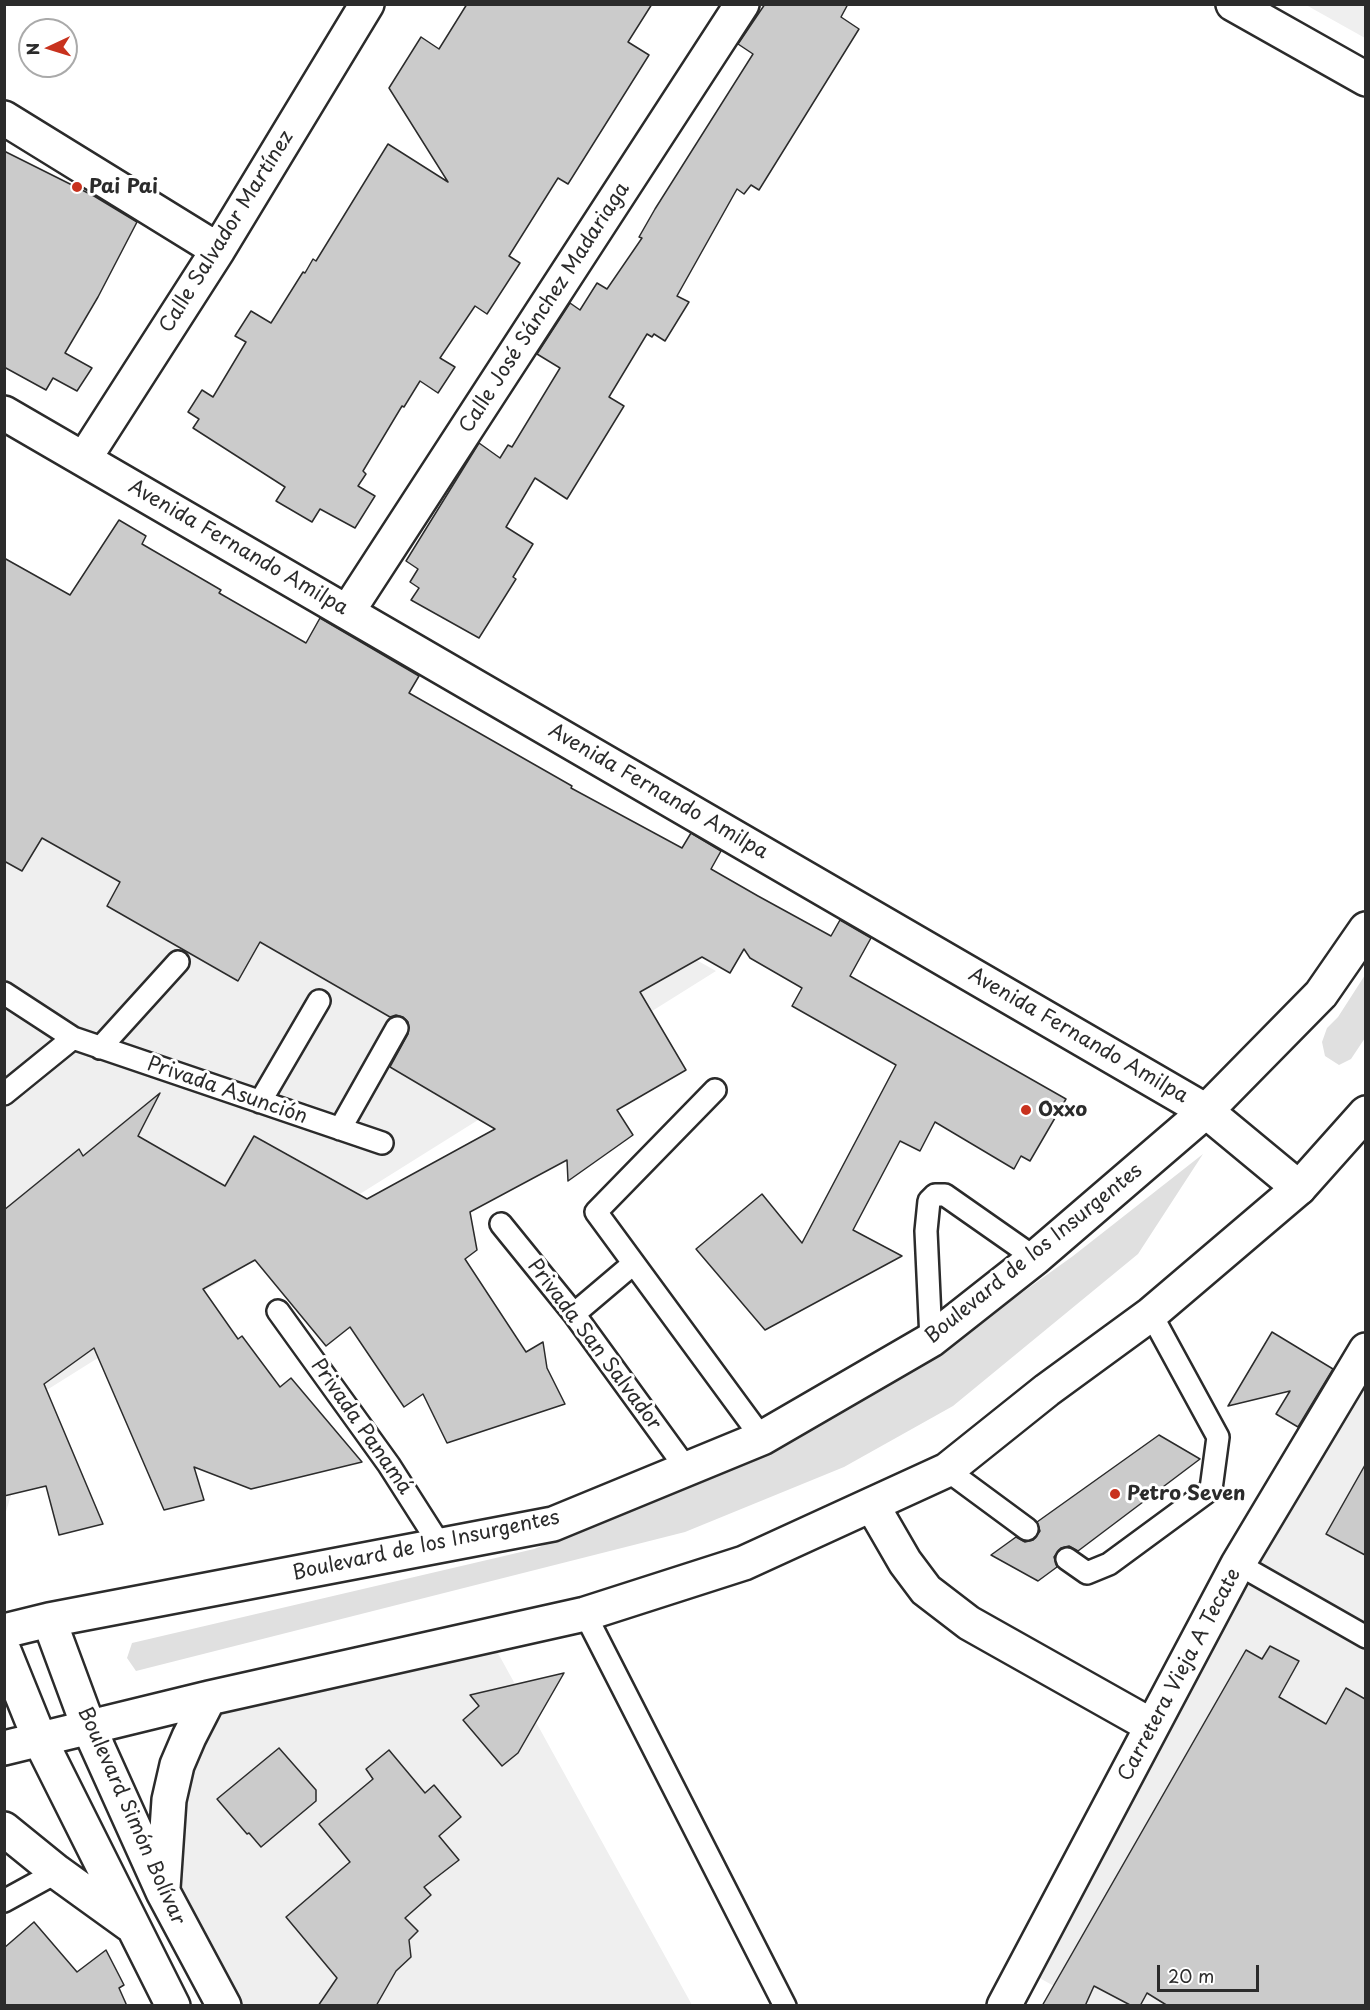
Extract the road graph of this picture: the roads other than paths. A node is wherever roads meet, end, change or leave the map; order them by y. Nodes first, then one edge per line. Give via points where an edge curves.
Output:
1 (742, 4) edge
2 (1233, 4) edge
3 (356, 8) edge
4 (1365, 79) edge
5 (4, 118) edge
6 (218, 250) junction
7 (4, 413) edge
8 (84, 459) junction
9 (348, 611) junction
10 (1365, 929) edge
11 (178, 962) dead end
12 (4, 993) edge
13 (319, 1001) dead end
14 (397, 1028) dead end
15 (73, 1038) junction
16 (99, 1048) junction
17 (715, 1090) dead end
18 (4, 1094) edge
19 (260, 1101) junction
20 (1206, 1111) junction
21 (1365, 1113) edge
22 (340, 1129) junction
23 (382, 1143) dead end
24 (1299, 1188) junction
25 (501, 1224) dead end
26 (1035, 1258) junction
27 (633, 1264) junction
28 (279, 1311) dead end
29 (574, 1314) junction
30 (1151, 1314) junction
31 (931, 1340) junction
32 (1365, 1350) edge
33 (762, 1438) junction
34 (686, 1468) junction
35 (947, 1470) junction
36 (872, 1505) junction
37 (1027, 1529) dead end
38 (440, 1545) junction
39 (1068, 1559) dead end
40 (1238, 1564) junction
41 (585, 1614) junction
42 (49, 1620) junction
43 (4, 1631) edge
44 (1365, 1637) edge
45 (4, 1651) edge
46 (209, 1698) junction
47 (1152, 1726) junction
48 (89, 1728) junction
49 (40, 1740) junction
50 (4, 1748) edge
51 (4, 1829) edge
52 (57, 1872) junction
53 (163, 1892) junction
54 (4, 1901) edge
55 (133, 1927) junction
56 (172, 2006) edge
57 (224, 2006) edge
58 (785, 2006) edge
59 (1004, 2006) edge

1 - 9 main road, Calle José Sánchez Madariaga
2 - 4 main road
3 - 6 main road, Calle Salvador Martínez
5 - 6 main road
6 - 8 main road, Calle Salvador Martínez
7 - 8 main road, Avenida Fernando Amilpa
8 - 9 main road, Avenida Fernando Amilpa
9 - 20 main road, Avenida Fernando Amilpa
10 - 20 main road, Boulevard de los Insurgentes via 1321,994
11 - 16 lane
12 - 15 lane, Privada Asunción
13 - 19 lane
14 - 22 lane
15 - 16 lane, Privada Asunción
15 - 18 lane
16 - 19 lane, Privada Asunción
17 - 27 lane via 596,1212
19 - 22 lane, Privada Asunción
20 - 24 main road, Avenida Fernando Amilpa
20 - 26 main road, Boulevard de los Insurgentes
21 - 24 main road
22 - 23 lane, Privada Asunción
24 - 30 main road
25 - 29 lane, Privada San Salvador
26 - 31 main road, Boulevard de los Insurgentes
26 - 31 lane via 945,1195 935,1195 929,1201 926,1231
27 - 29 lane
27 - 33 lane
28 - 38 lane, Privada Panamá via 389,1465
29 - 34 lane, Privada San Salvador
30 - 35 main road
30 - 39 lane via 1218,1437 1211,1489 1109,1564 1087,1573
31 - 33 main road, Boulevard de los Insurgentes
32 - 40 main road, Carretera Vieja A Tecate
33 - 34 main road, Boulevard de los Insurgentes
34 - 38 main road, Boulevard de los Insurgentes via 553,1524
35 - 36 main road
35 - 37 lane
36 - 41 main road via 744,1563
36 - 47 main road via 926,1590 969,1623
38 - 42 main road, Boulevard de los Insurgentes
40 - 44 lane
40 - 47 main road, Carretera Vieja A Tecate
41 - 46 main road
41 - 58 lane
42 - 43 main road, Boulevard de los Insurgentes
42 - 48 main road, Boulevard Simón Bolívar
45 - 49 main road
46 - 48 main road
46 - 53 main road via 177,1765 171,1788
47 - 59 main road, Carretera Vieja A Tecate
48 - 49 main road
48 - 53 main road, Boulevard Simón Bolívar
49 - 50 main road
49 - 55 main road
51 - 52 main road
52 - 54 lane
52 - 55 main road
53 - 57 main road, Boulevard Simón Bolívar
55 - 56 main road

